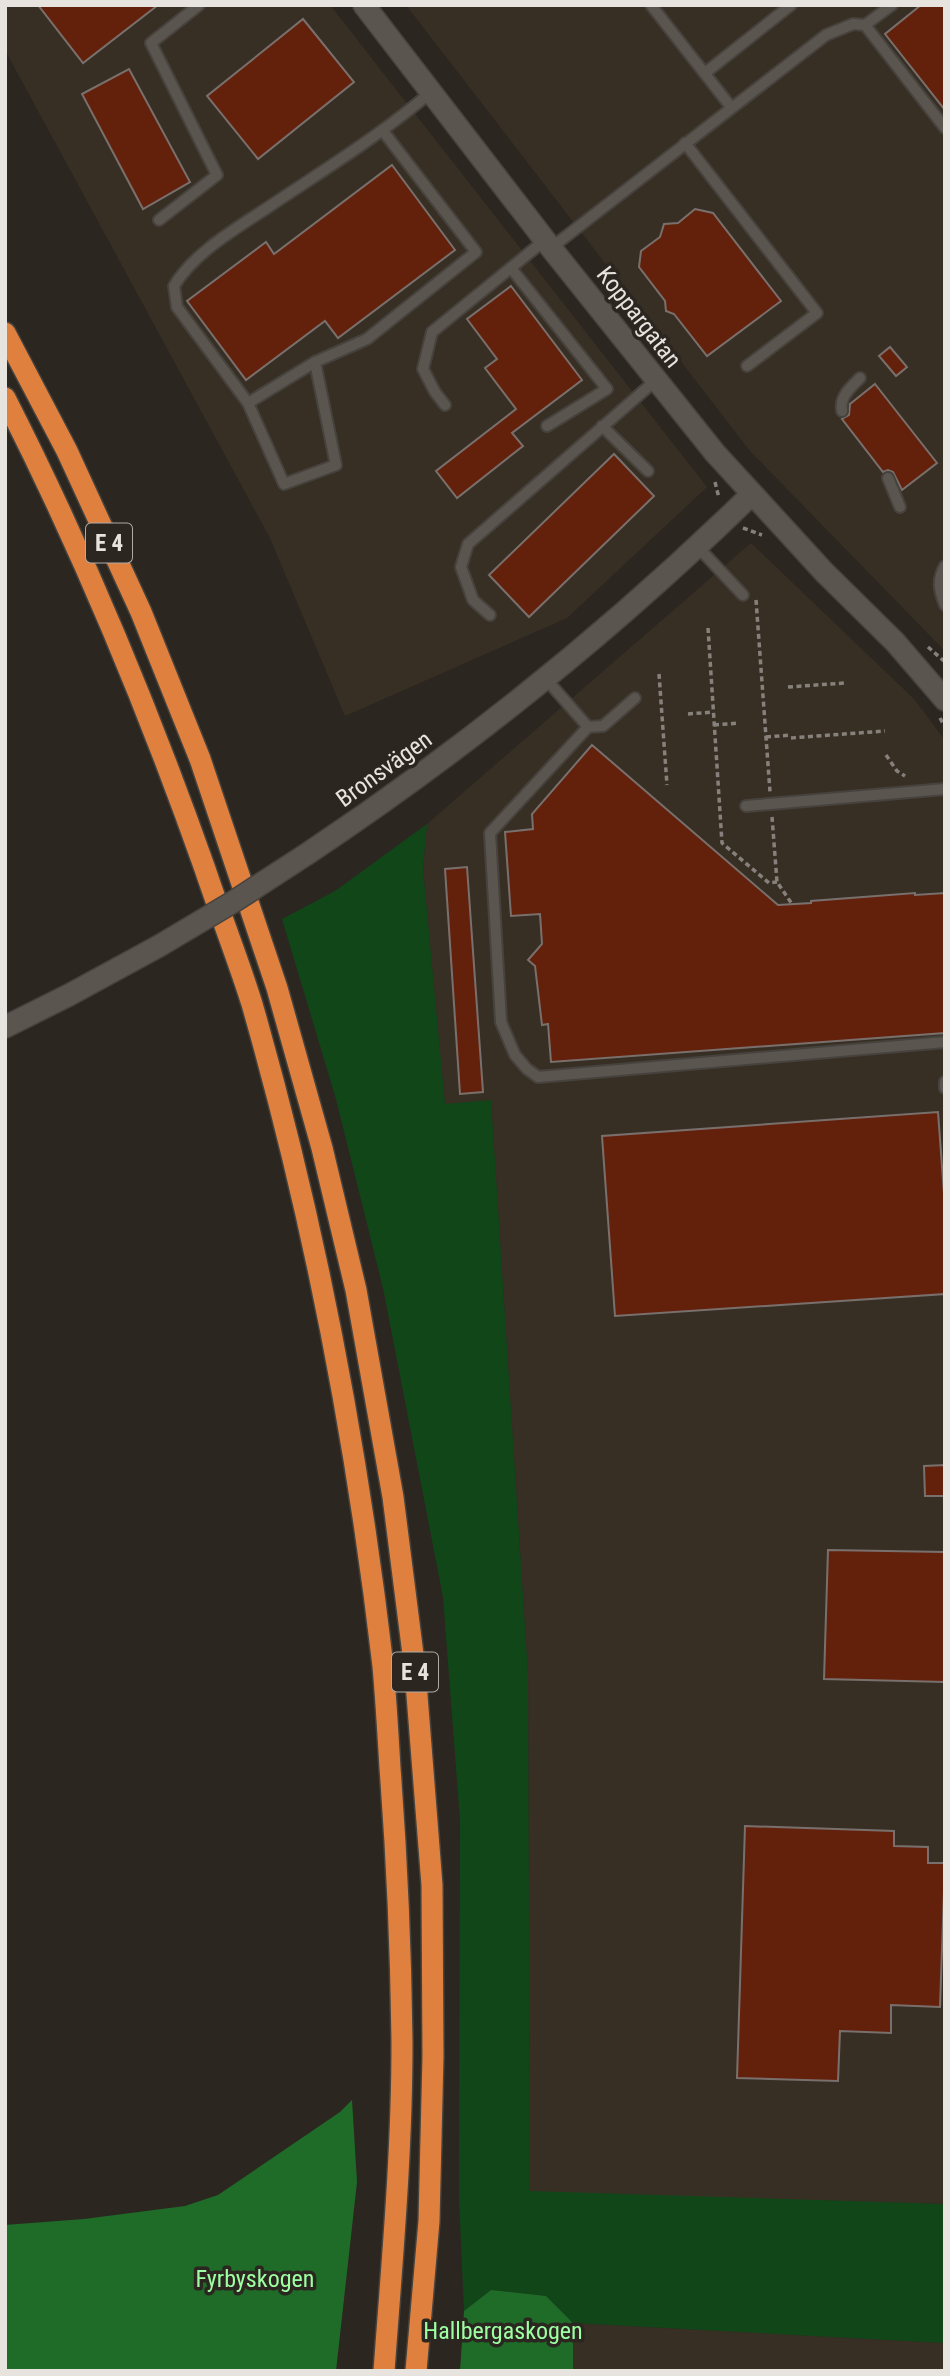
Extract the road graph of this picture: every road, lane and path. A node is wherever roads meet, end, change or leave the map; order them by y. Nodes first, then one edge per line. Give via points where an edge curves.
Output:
1 (199, 5) edge
2 (364, 5) edge
3 (651, 5) edge
4 (791, 5) edge
5 (892, 5) edge
6 (865, 25) junction
7 (705, 73) junction
8 (431, 92) junction
9 (731, 107) junction
10 (945, 128) edge
11 (383, 131) junction
12 (685, 143) junction
13 (159, 220) dead end
14 (548, 244) junction
15 (511, 268) junction
16 (5, 333) edge
17 (315, 362) junction
18 (747, 366) dead end
19 (860, 378) dead end
20 (655, 381) junction
21 (5, 398) edge
22 (248, 403) junction
23 (445, 405) dead end
24 (842, 411) dead end
25 (547, 426) dead end
26 (602, 426) junction
27 (648, 471) dead end
28 (888, 478) dead end
29 (751, 495) junction
30 (900, 507) dead end
31 (697, 546) junction
32 (945, 566) edge
33 (743, 595) dead end
34 (756, 597) dead end
35 (945, 605) edge
36 (490, 615) dead end
37 (708, 628) dead end
38 (895, 642) junction
39 (922, 642) dead end
40 (945, 662) edge
41 (659, 674) dead end
42 (945, 678) edge
43 (546, 679) junction
44 (845, 683) dead end
45 (788, 687) dead end
46 (635, 698) dead end
47 (945, 700) edge
48 (713, 712) junction
49 (688, 714) dead end
50 (739, 723) dead end
51 (714, 725) junction
52 (588, 727) junction
53 (885, 731) dead end
54 (766, 737) junction
55 (886, 755) dead end
56 (913, 776) dead end
57 (667, 785) dead end
58 (945, 789) edge
59 (771, 804) junction
60 (746, 806) dead end
61 (777, 882) junction
62 (792, 904) dead end
63 (5, 1027) edge
64 (945, 1042) edge
65 (945, 1082) edge
66 (945, 1088) edge
67 (384, 2371) edge
68 (416, 2371) edge

1 - 13 lane via 152,43 217,175
2 - 8 street, Koppargatan
3 - 7 lane
4 - 7 lane
5 - 6 lane
6 - 9 lane via 853,24 826,35
6 - 10 lane
7 - 9 lane
8 - 11 lane
8 - 14 street, Koppargatan
9 - 12 lane
11 - 17 lane via 477,252 367,339
11 - 22 lane via 244,224 183,271 174,286 177,307
12 - 14 lane
12 - 18 lane via 817,313
14 - 15 lane
14 - 20 street, Koppargatan
15 - 23 lane via 432,331 423,369
15 - 25 lane via 607,389
16 - 68 highway, E 4 via 67,451 141,612 200,759 277,988 356,1290 393,1497 413,1657 432,1885 429,2221
17 - 22 lane
17 - 22 lane via 336,465 284,484
19 - 24 lane via 845,394
20 - 26 lane
20 - 29 street, Koppargatan
21 - 67 highway, E 4 via 112,624 183,807 251,1000 323,1297 360,1501 383,1670 398,1886 401,2062 396,2219
26 - 27 lane
26 - 36 lane via 468,544 461,567 474,600
28 - 30 lane
29 - 31 street, Bronsvägen
29 - 38 street, Koppargatan
31 - 33 lane
31 - 43 street, Bronsvägen
32 - 35 lane via 939,577
34 - 54 path
37 - 48 path
38 - 42 street, Koppargatan
38 - 47 street, Koppargatan
39 - 40 path
41 - 57 path
43 - 52 lane
43 - 63 street, Bronsvägen, bridge via 428,771 307,855 159,946
44 - 45 path
46 - 52 lane via 604,726
48 - 49 path
48 - 51 path
50 - 51 path
51 - 61 path via 722,843 769,883
52 - 64 lane via 490,833 501,1022 515,1055 527,1069 538,1077
53 - 54 path
54 - 59 path
55 - 56 path via 903,776
58 - 59 lane
59 - 60 lane
59 - 61 path
61 - 62 path
65 - 66 lane

